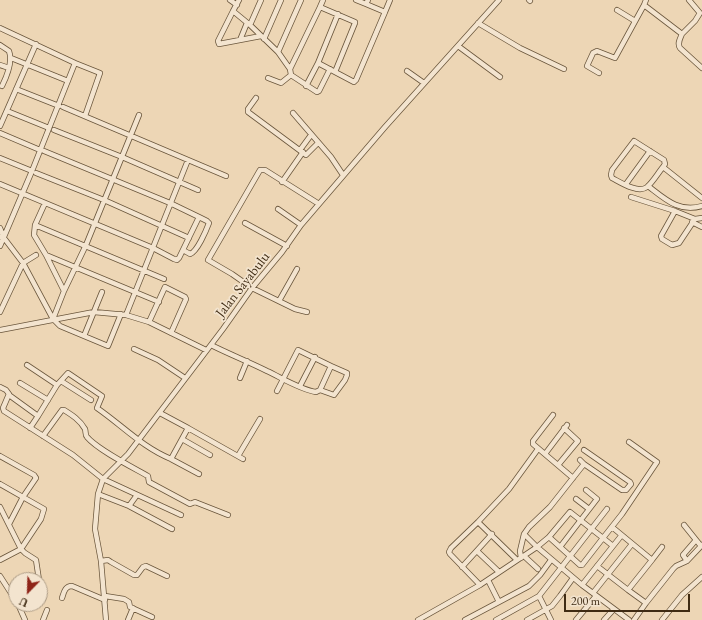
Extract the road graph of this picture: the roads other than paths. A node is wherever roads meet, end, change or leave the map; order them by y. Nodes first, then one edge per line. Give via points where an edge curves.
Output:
1 (230, 0) edge
2 (261, 0) edge
3 (280, 0) edge
4 (301, 0) edge
5 (323, 0) edge
6 (356, 0) edge
7 (390, 0) edge
8 (499, 0) edge
9 (689, 0) edge
10 (238, 2) edge
11 (367, 2) edge
12 (645, 2) edge
13 (320, 6) junction
14 (617, 10) dead end
15 (233, 11) junction
16 (385, 12) junction
17 (338, 14) junction
18 (635, 21) junction
19 (478, 23) junction
20 (249, 24) junction
21 (0, 28) edge
22 (682, 34) junction
23 (262, 37) junction
24 (240, 40) junction
25 (36, 44) junction
26 (0, 45) edge
27 (458, 46) junction
28 (278, 52) junction
29 (11, 58) junction
30 (75, 63) junction
31 (318, 63) junction
32 (0, 64) edge
33 (27, 65) junction
34 (9, 68) junction
35 (702, 68) edge
36 (290, 69) junction
37 (564, 69) dead end
38 (330, 70) junction
39 (406, 71) dead end
40 (335, 72) junction
41 (599, 73) dead end
42 (291, 75) junction
43 (500, 77) dead end
44 (268, 78) dead end
45 (68, 81) junction
46 (424, 83) junction
47 (1, 86) edge
48 (306, 86) junction
49 (16, 89) junction
50 (0, 91) edge
51 (256, 98) dead end
52 (61, 106) junction
53 (7, 110) junction
54 (293, 113) dead end
55 (85, 116) junction
56 (139, 116) dead end
57 (0, 126) edge
58 (52, 129) junction
59 (0, 133) edge
60 (130, 135) junction
61 (311, 135) junction
62 (318, 143) junction
63 (42, 150) junction
64 (301, 151) junction
65 (650, 151) junction
66 (122, 157) junction
67 (0, 158) edge
68 (188, 160) junction
69 (663, 167) junction
70 (34, 172) junction
71 (343, 175) junction
72 (226, 176) dead end
73 (112, 179) junction
74 (180, 182) junction
75 (282, 182) junction
76 (0, 184) edge
77 (626, 184) junction
78 (648, 186) junction
79 (198, 190) dead end
80 (22, 194) junction
81 (631, 197) dead end
82 (702, 198) edge
83 (104, 200) junction
84 (45, 203) junction
85 (170, 203) junction
86 (320, 204) junction
87 (702, 206) edge
88 (278, 209) dead end
89 (675, 211) junction
90 (199, 217) junction
91 (702, 218) edge
92 (694, 220) junction
93 (94, 224) junction
94 (245, 224) dead end
95 (35, 225) junction
96 (302, 225) junction
97 (161, 226) junction
98 (702, 227) edge
99 (0, 228) edge
100 (2, 237) edge
101 (189, 238) junction
102 (86, 245) junction
103 (0, 246) edge
104 (287, 246) junction
105 (153, 248) junction
106 (183, 250) junction
107 (36, 255) dead end
108 (46, 255) junction
109 (23, 263) junction
110 (75, 268) junction
111 (297, 269) dead end
112 (144, 270) junction
113 (164, 279) dead end
114 (252, 288) junction
115 (64, 291) junction
116 (102, 292) dead end
117 (134, 292) junction
118 (279, 301) junction
119 (159, 302) junction
120 (0, 312) edge
121 (94, 312) junction
122 (307, 312) dead end
123 (124, 314) junction
124 (53, 319) junction
125 (149, 322) junction
126 (0, 330) edge
127 (171, 333) junction
128 (84, 336) junction
129 (211, 345) junction
130 (134, 349) dead end
131 (206, 350) junction
132 (315, 357) junction
133 (247, 361) junction
134 (27, 365) dead end
135 (331, 366) junction
136 (185, 378) junction
137 (240, 378) dead end
138 (282, 378) junction
139 (20, 382) dead end
140 (59, 383) junction
141 (300, 386) junction
142 (0, 388) edge
143 (320, 390) junction
144 (277, 391) dead end
145 (9, 395) junction
146 (48, 400) junction
147 (91, 400) dead end
148 (160, 413) junction
149 (553, 415) dead end
150 (38, 416) junction
151 (260, 419) dead end
152 (30, 428) junction
153 (188, 428) junction
154 (43, 436) junction
155 (182, 439) junction
156 (138, 441) junction
157 (629, 442) dead end
158 (538, 450) junction
159 (584, 450) dead end
160 (545, 454) junction
161 (210, 455) dead end
162 (0, 456) edge
163 (171, 460) junction
164 (580, 460) dead end
165 (122, 461) junction
166 (584, 464) junction
167 (558, 465) junction
168 (612, 470) junction
169 (199, 474) dead end
170 (573, 478) junction
171 (605, 478) junction
172 (103, 479) junction
173 (0, 484) edge
174 (586, 490) dead end
175 (98, 494) junction
176 (137, 495) junction
177 (23, 497) junction
178 (576, 500) dead end
179 (129, 506) junction
180 (0, 507) edge
181 (589, 509) junction
182 (607, 509) dead end
183 (181, 515) dead end
184 (228, 515) dead end
185 (580, 520) junction
186 (478, 522) junction
187 (9, 524) junction
188 (684, 525) dead end
189 (612, 527) junction
190 (592, 528) junction
191 (172, 529) dead end
192 (492, 534) junction
193 (524, 534) junction
194 (622, 536) junction
195 (549, 537) junction
196 (603, 538) junction
197 (696, 540) junction
198 (632, 544) junction
199 (613, 546) junction
200 (702, 546) edge
201 (537, 547) junction
202 (560, 547) junction
203 (662, 547) dead end
204 (21, 549) junction
205 (477, 551) junction
206 (570, 556) junction
207 (521, 558) junction
208 (0, 560) edge
209 (551, 560) junction
210 (652, 560) junction
211 (101, 561) junction
212 (687, 561) junction
213 (597, 566) junction
214 (462, 567) junction
215 (562, 568) junction
216 (538, 569) dead end
217 (38, 572) edge
218 (499, 572) junction
219 (608, 575) junction
220 (0, 576) edge
221 (167, 576) dead end
222 (702, 577) edge
223 (573, 578) junction
224 (488, 580) junction
225 (480, 584) junction
226 (582, 585) junction
227 (8, 588) edge
228 (628, 590) junction
229 (594, 595) junction
230 (539, 596) junction
231 (62, 598) dead end
232 (105, 598) junction
233 (499, 602) junction
234 (646, 603) junction
235 (133, 608) junction
236 (546, 609) junction
237 (614, 609) junction
238 (152, 617) dead end
239 (106, 620) edge
240 (128, 620) edge
241 (418, 620) edge
242 (465, 620) edge
243 (496, 620) edge
244 (527, 620) edge
245 (551, 620) edge
246 (576, 620) edge
247 (604, 620) edge
248 (629, 620) edge
249 (634, 620) edge
250 (662, 620) edge

1 - 10 street
2 - 20 street
3 - 23 street
4 - 28 street
5 - 13 street
6 - 11 street
7 - 16 street
8 - 19 street, Jalan Sayabulu
9 - 22 street via 700,13
10 - 15 street
11 - 16 street
12 - 18 street
12 - 22 street
13 - 17 street
13 - 36 street
14 - 18 street
15 - 20 street
15 - 24 street via 218,43
16 - 40 street via 355,82
17 - 31 street
17 - 40 street via 355,22 355,25
18 - 41 street via 615,58 597,51 593,53 587,66
19 - 27 street, Jalan Sayabulu
19 - 37 street via 520,48
20 - 23 street
20 - 24 street
21 - 25 street
22 - 35 street via 678,45
23 - 24 street
23 - 28 street
25 - 30 street
25 - 33 street
26 - 29 street via 9,51
27 - 43 street
27 - 46 street, Jalan Sayabulu
28 - 36 street
29 - 33 street
29 - 34 street
30 - 45 street
30 - 55 street via 100,73
31 - 38 street
31 - 48 street
32 - 34 street
33 - 45 street
33 - 49 street
34 - 47 street
36 - 42 street
38 - 40 street
38 - 48 street via 319,91
39 - 46 street
42 - 44 street via 281,83
42 - 48 street
45 - 52 street
46 - 71 street, Jalan Sayabulu
47 - 50 street
49 - 52 street
49 - 53 street
51 - 64 street via 248,112
52 - 55 street
52 - 58 street
53 - 57 street
53 - 58 street
54 - 61 street
55 - 60 street
56 - 60 street
58 - 63 street
58 - 66 street
59 - 63 street
60 - 66 street
60 - 68 street
61 - 62 street
61 - 64 street
62 - 64 street via 306,155
62 - 71 street
63 - 70 street
63 - 73 street
64 - 75 street
65 - 69 street via 664,160
65 - 77 street
65 - 77 street via 633,141 611,173 612,178
66 - 73 street
66 - 74 street
67 - 70 street
68 - 72 street
68 - 74 street
69 - 78 street
69 - 82 street
70 - 80 street
70 - 83 street
71 - 86 street, Jalan Sayabulu
73 - 83 street
73 - 85 street
74 - 79 street
74 - 85 street
75 - 86 street
75 - 114 street via 265,170 260,170 208,256 209,262
76 - 80 street
77 - 78 street via 640,189
78 - 87 street via 678,206 690,209
80 - 84 street
80 - 100 street
81 - 89 street
83 - 93 street
83 - 97 street
84 - 93 street
84 - 95 street
85 - 90 street
85 - 97 street
86 - 96 street, Jalan Sayabulu
88 - 96 street
89 - 92 street
89 - 92 street via 661,234 662,239 672,245 677,244
90 - 101 street
90 - 106 street via 209,223 204,234 194,252 190,254
91 - 92 street
92 - 98 street
93 - 102 street
93 - 105 street
94 - 104 street
95 - 102 street
95 - 108 street via 34,237
96 - 104 street, Jalan Sayabulu
97 - 101 street
97 - 105 street
99 - 100 street
100 - 103 street
100 - 109 street
101 - 106 street
102 - 110 street
102 - 112 street
104 - 114 street, Jalan Sayabulu
105 - 106 street via 177,260
105 - 112 street
107 - 109 street
108 - 110 street
108 - 115 street
109 - 120 street
109 - 124 street
110 - 115 street
110 - 117 street
111 - 118 street
112 - 113 street
112 - 117 street
114 - 118 street
114 - 129 street, Jalan Sayabulu
115 - 124 street
116 - 121 street
117 - 119 street
117 - 123 street
118 - 122 street
119 - 125 street
119 - 127 street via 165,287 186,298
121 - 123 street
121 - 124 street
121 - 128 street
123 - 125 street
123 - 128 street via 108,346
124 - 126 street
124 - 128 street via 60,326
125 - 127 street
127 - 131 street
129 - 131 street, Jalan Sayabulu
129 - 133 street
130 - 136 street via 158,360
131 - 136 street, Jalan Sayabulu
132 - 135 street
132 - 138 street via 298,350
132 - 141 street
133 - 137 street
133 - 138 street
134 - 140 street
135 - 143 street
135 - 143 street via 347,373 345,380 334,395
136 - 148 street, Jalan Sayabulu
138 - 141 street
138 - 144 street
139 - 146 street
140 - 146 street
140 - 147 street
140 - 156 street via 66,374 69,374 101,396 97,408
141 - 143 street via 316,392
142 - 145 street via 9,392
145 - 150 street
145 - 152 street via 4,410
146 - 150 street
148 - 153 street
148 - 156 street, Jalan Sayabulu
149 - 158 street via 533,441
150 - 152 street
151 - 153 street via 240,458
152 - 154 street
153 - 155 street
154 - 165 street via 64,410 76,418 84,428 86,437
154 - 172 street via 73,454
155 - 161 street
155 - 163 street
156 - 163 street
156 - 165 street, Jalan Sayabulu
157 - 189 street via 657,462
158 - 160 street
158 - 186 street via 509,489
159 - 168 street
160 - 167 street
160 - 167 street via 565,426 578,440
162 - 177 street via 35,476
163 - 169 street
164 - 166 street
165 - 172 street, Jalan Sayabulu
165 - 184 street via 148,476 149,482 178,498
166 - 170 street
166 - 171 street
167 - 170 street
168 - 171 street
168 - 171 street via 630,482 628,488 624,491
170 - 193 street
172 - 175 street, Jalan Sayabulu
172 - 176 street
173 - 177 street
174 - 181 street via 597,499
175 - 179 street
175 - 211 street, Jalan Sayabulu via 95,529
176 - 179 street
176 - 183 street
177 - 187 street
177 - 204 street via 44,509
178 - 181 street
179 - 191 street
180 - 187 street
181 - 185 street
182 - 190 street
185 - 190 street
185 - 195 street via 570,512
185 - 202 street
186 - 192 street
186 - 214 street via 449,552
187 - 204 street
188 - 197 street
189 - 194 street
189 - 196 street
190 - 196 street
190 - 206 street
192 - 205 street
192 - 207 street
193 - 201 street
193 - 207 street via 520,547
194 - 198 street
194 - 199 street
195 - 201 street
195 - 202 street
196 - 199 street
196 - 206 street via 582,565
197 - 200 street
197 - 212 street via 683,555
198 - 210 street
198 - 219 street
199 - 213 street
200 - 212 street
201 - 207 street
201 - 209 street
202 - 206 street
203 - 210 street
204 - 208 street
204 - 217 street via 36,560
205 - 214 street
205 - 218 street
206 - 215 street
207 - 216 street
207 - 218 street
209 - 215 street
209 - 233 street via 531,584
210 - 228 street
211 - 221 street via 108,560 134,575 146,566
211 - 232 street, Jalan Sayabulu
212 - 234 street via 673,569
213 - 219 street
213 - 226 street
214 - 225 street
215 - 223 street
215 - 230 street
218 - 224 street
219 - 228 street
219 - 229 street
220 - 227 street
222 - 250 street via 682,595
223 - 226 street
223 - 236 street via 552,606
224 - 225 street
224 - 233 street
225 - 241 street
226 - 229 street
228 - 234 street
229 - 237 street
229 - 246 street
230 - 236 street
230 - 243 street
231 - 232 street via 66,588 72,586
232 - 235 street via 124,600
232 - 239 street, Jalan Sayabulu
233 - 242 street
234 - 249 street
235 - 238 street
235 - 240 street
236 - 244 street
236 - 245 street
237 - 247 street
237 - 248 street

